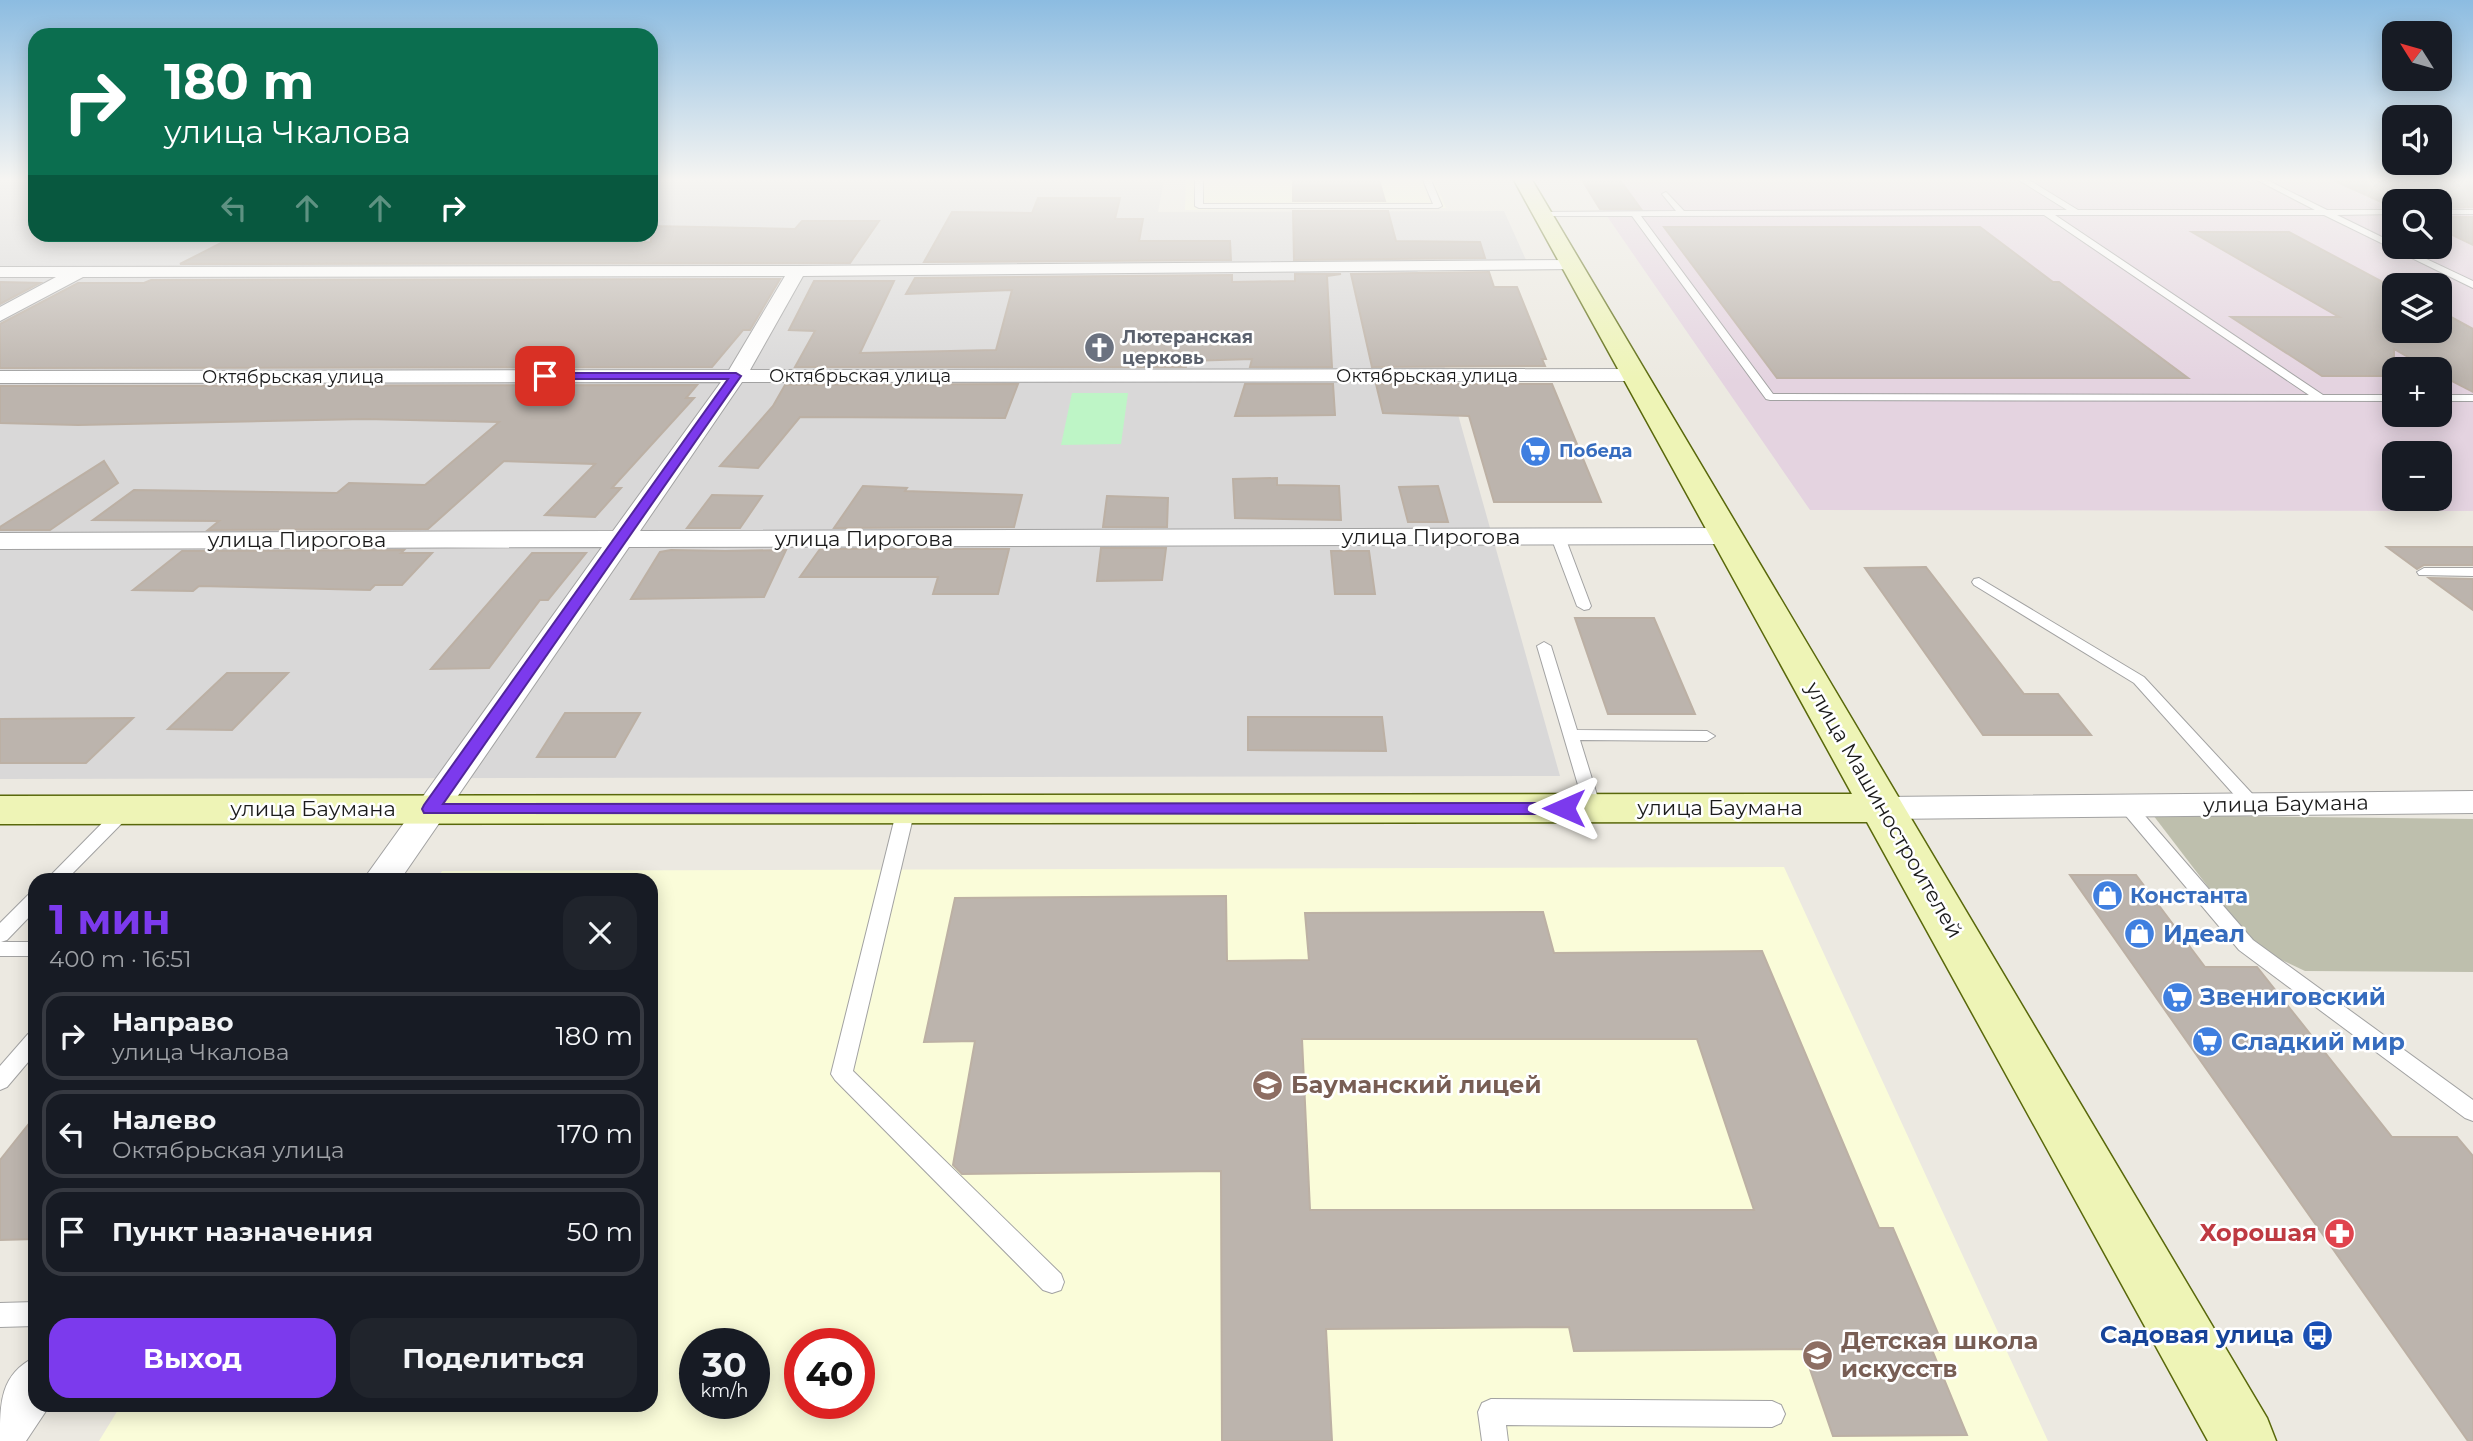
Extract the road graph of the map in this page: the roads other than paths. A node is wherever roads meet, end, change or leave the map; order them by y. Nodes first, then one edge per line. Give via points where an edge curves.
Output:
1 (1562, 247) edge
2 (1660, 247) edge
3 (2097, 247) edge
4 (2421, 259) edge
5 (1572, 265) junction
6 (797, 271) junction
7 (0, 272) edge
8 (81, 272) junction
9 (2473, 285) edge
10 (0, 315) edge
11 (1635, 375) junction
12 (736, 376) junction
13 (0, 377) edge
14 (2321, 398) junction
15 (2382, 398) edge
16 (2452, 398) edge
17 (2473, 398) edge
18 (1727, 536) junction
19 (1558, 537) junction
20 (618, 540) junction
21 (0, 541) edge
22 (2424, 572) dead end
23 (2473, 572) edge
24 (1979, 582) dead end
25 (1584, 606) dead end
26 (1544, 646) dead end
27 (1570, 735) junction
28 (1707, 736) dead end
29 (2473, 802) edge
30 (2252, 804) junction
31 (2127, 806) junction
32 (1592, 808) junction
33 (1883, 808) junction
34 (430, 809) junction
35 (905, 809) junction
36 (0, 810) edge
37 (125, 810) junction
38 (62, 873) edge
39 (386, 873) edge
40 (28, 907) edge
41 (0, 935) edge
42 (0, 949) edge
43 (28, 949) edge
44 (28, 1048) edge
45 (0, 1081) edge
46 (2473, 1112) edge
47 (1052, 1282) dead end
48 (28, 1314) edge
49 (0, 1315) edge
50 (28, 1393) edge
51 (1772, 1414) dead end
52 (0, 1433) edge
53 (1495, 1441) edge
54 (2244, 1441) edge

1 - 5 main road, улица Машиностроителей
2 - 14 lane via 1770,397
3 - 14 lane
4 - 9 lane
5 - 6 street
5 - 11 main road, улица Машиностроителей
6 - 8 street
6 - 12 street
7 - 8 street
8 - 10 street
11 - 12 street, Октябрьская улица
11 - 18 main road, улица Машиностроителей
12 - 13 street, Октябрьская улица
12 - 20 street
14 - 15 lane
16 - 17 lane
18 - 19 street, улица Пирогова
18 - 33 main road, улица Машиностроителей
19 - 20 street, улица Пирогова
19 - 25 lane
20 - 21 street, улица Пирогова
20 - 34 street
22 - 23 lane
24 - 30 lane via 2139,680
26 - 27 lane
27 - 28 lane
27 - 32 lane
29 - 30 street, улица Баумана
30 - 31 street, улица Баумана
31 - 33 street, улица Баумана
31 - 46 lane via 2246,946
32 - 33 main road, улица Баумана
32 - 35 main road, улица Баумана
33 - 54 main road, улица Машиностроителей
34 - 35 main road, улица Баумана
34 - 37 main road, улица Баумана
34 - 39 street
35 - 47 lane via 842,1074
36 - 37 main road, улица Баумана
37 - 38 lane
40 - 41 lane
42 - 43 lane
44 - 45 lane
48 - 49 lane
50 - 52 street
51 - 53 lane via 1491,1412

